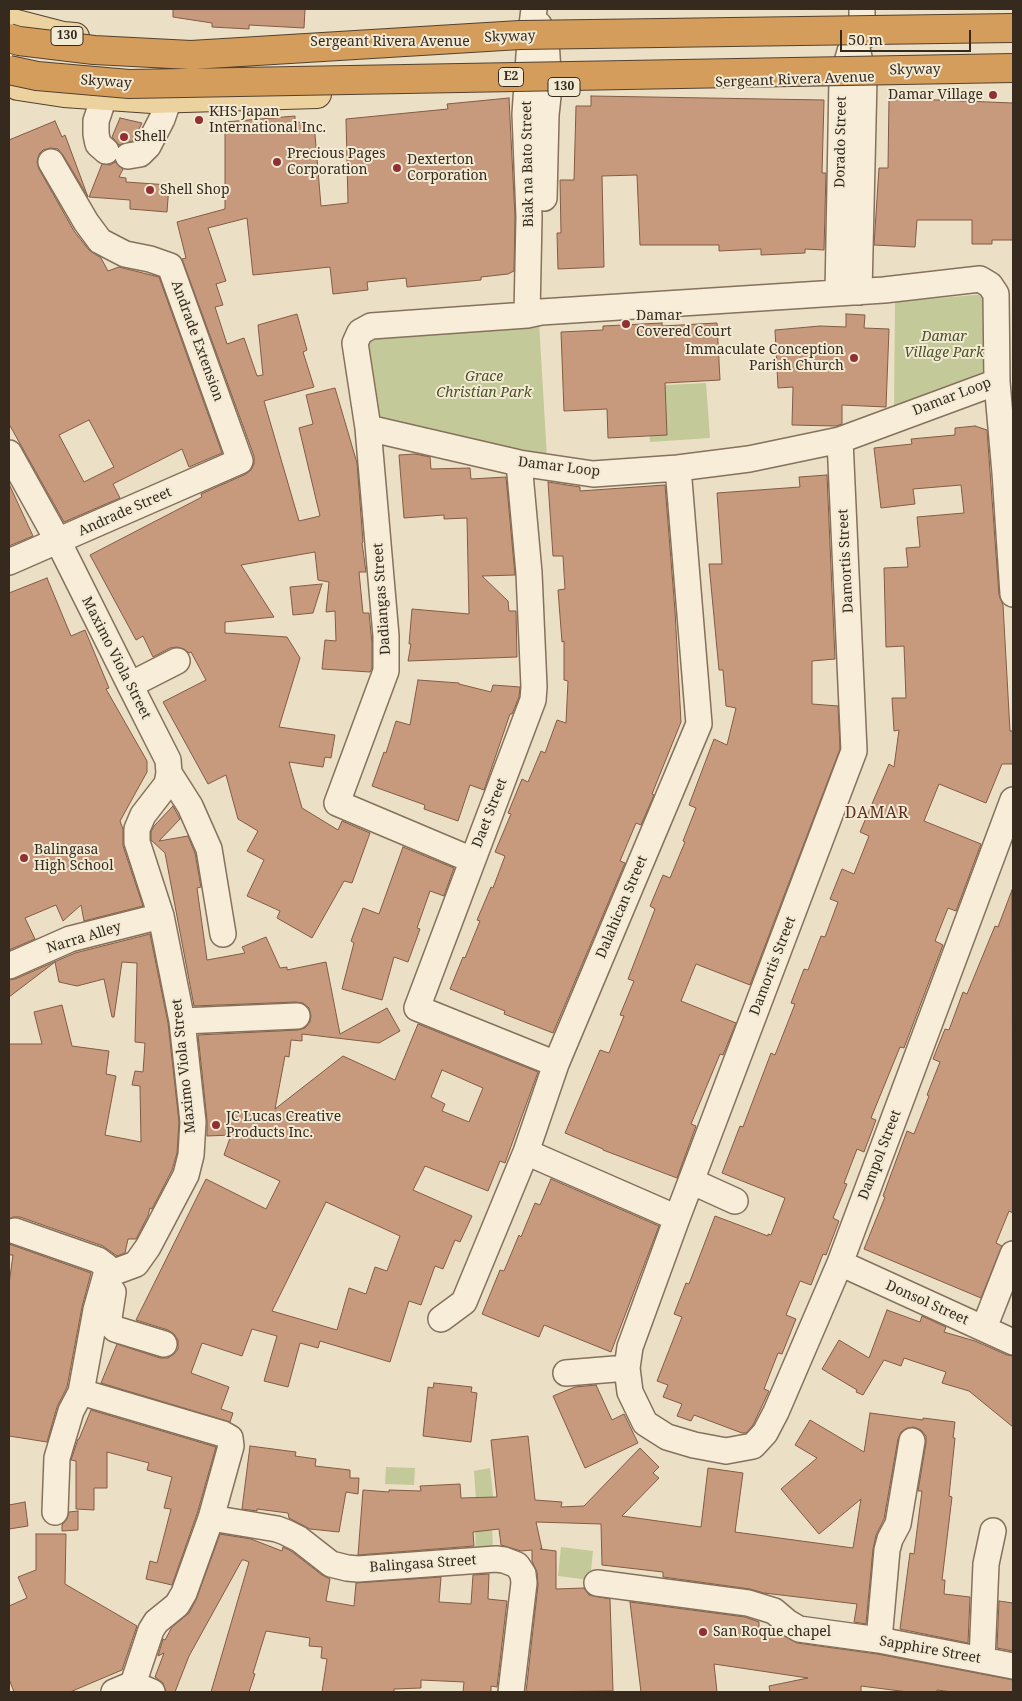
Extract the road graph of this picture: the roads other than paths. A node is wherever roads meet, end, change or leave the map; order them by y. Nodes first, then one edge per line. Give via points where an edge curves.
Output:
1 (862, 9) edge
2 (534, 11) edge
3 (9, 22) edge
4 (1013, 28) edge
5 (1013, 36) edge
6 (9, 38) edge
7 (858, 38) junction
8 (538, 41) junction
9 (1013, 68) edge
10 (9, 70) edge
11 (1013, 75) edge
12 (853, 78) junction
13 (9, 84) edge
14 (538, 88) junction
15 (104, 97) junction
16 (169, 99) junction
17 (51, 162) dead end
18 (849, 292) junction
19 (534, 314) junction
20 (360, 332) joint
21 (996, 382) junction
22 (368, 428) junction
23 (840, 440) junction
24 (9, 453) edge
25 (240, 461) joint
26 (519, 463) junction
27 (678, 468) junction
28 (1009, 473) edge
29 (58, 541) junction
30 (9, 562) edge
31 (1013, 594) edge
32 (177, 661) dead end
33 (130, 686) junction
34 (169, 773) junction
35 (1013, 800) edge
36 (472, 860) junction
37 (161, 916) junction
38 (223, 934) dead end
39 (9, 966) edge
40 (297, 1016) dead end
41 (182, 1020) junction
42 (556, 1064) junction
43 (526, 1152) junction
44 (691, 1181) junction
45 (735, 1200) dead end
46 (677, 1218) junction
47 (15, 1230) dead end
48 (1013, 1254) edge
49 (840, 1263) junction
50 (112, 1271) junction
51 (441, 1320) dead end
52 (984, 1328) junction
53 (1013, 1342) edge
54 (164, 1344) dead end
55 (627, 1368) junction
56 (566, 1373) dead end
57 (81, 1392) junction
58 (912, 1440) dead end
59 (694, 1445) joint
60 (55, 1512) dead end
61 (212, 1518) junction
62 (993, 1532) dead end
63 (597, 1583) dead end
64 (879, 1640) junction
65 (982, 1660) junction
66 (1013, 1666) edge
67 (133, 1689) edge
68 (511, 1692) edge

1 - 7 street, Dorado Street
2 - 8 street, Biak na Bato Street
3 - 8 main road, Sergeant Rivera Avenue / 130 via 63,36 136,42
4 - 6 highway, Skyway, bridge via 520,36 192,55 94,50
5 - 7 main road, Sergeant Rivera Avenue / 130
7 - 8 main road, Sergeant Rivera Avenue / 130
7 - 12 street, Dorado Street
8 - 14 street, Biak na Bato Street
9 - 10 highway, Skyway / E2, bridge via 129,84 37,76
11 - 12 main road, Sergeant Rivera Avenue / 130
12 - 14 main road, Sergeant Rivera Avenue / 130
12 - 18 street, Dorado Street
13 - 15 main road, Sergeant Rivera Avenue / 130
14 - 16 main road, Sergeant Rivera Avenue / 130
14 - 19 street, Biak na Bato Street via 526,114
15 - 16 main road, Sergeant Rivera Avenue / 130
15 - 16 street via 96,121 98,144 117,154 140,154 148,146
17 - 25 street, Andrade Extension via 100,241 125,254 170,266
18 - 19 street, Damar Loop
18 - 21 street, Damar Loop via 980,280 990,285 996,294 998,310
19 - 20 street, Damar Loop via 370,326
20 - 22 street, Dadiangas Street via 355,343
21 - 23 street, Damar Loop
21 - 28 street
22 - 26 street, Damar Loop
22 - 36 street, Dadiangas Street via 386,636 386,671 337,803
23 - 27 street, Damar Loop via 749,459
23 - 44 street, Damortis Street via 854,751
24 - 29 street, Maximo Viola Street
25 - 29 street, Andrade Street
26 - 27 street, Damar Loop via 593,474
26 - 36 street, Daet Street via 529,573 533,700
27 - 42 street, Dalahican Street via 700,724
28 - 31 street
29 - 30 street, Andrade Street
29 - 33 street, Maximo Viola Street
32 - 33 street
33 - 34 street, Maximo Viola Street via 168,760
34 - 37 street, Maximo Viola Street via 167,784 137,828 137,842
34 - 38 street via 190,806 209,849
35 - 49 street, Dampol Street
36 - 42 street, Daet Street via 417,1008
37 - 39 street, Narra Alley via 70,939
37 - 41 street, Maximo Viola Street
40 - 41 street
41 - 50 street, Maximo Viola Street via 193,1122 186,1175 136,1264
42 - 43 street, Dalahican Street
43 - 46 street
43 - 51 street, Dalahican Street via 464,1302
44 - 45 street
44 - 46 street, Damortis Street
46 - 55 street, Damortis Street via 630,1347
47 - 50 street via 98,1260
48 - 52 street
49 - 52 street, Donsol Street
49 - 59 street, Dampol Street via 765,1433 753,1446 726,1451
50 - 54 street via 111,1325
50 - 57 street via 96,1310
52 - 53 street, Donsol Street
55 - 56 street
55 - 59 street, Damortis Street via 630,1392 644,1423 668,1437
57 - 60 street via 71,1411 57,1458
57 - 61 street via 230,1438 232,1446
58 - 64 street via 898,1524 887,1550
61 - 67 street via 184,1593 177,1605 151,1630
61 - 68 street, Balingasa Street via 277,1528 331,1564 347,1568 496,1559 517,1565 524,1583
62 - 65 street via 986,1564
63 - 64 street, Sapphire Street via 748,1603 774,1612 799,1629
64 - 65 street, Sapphire Street
65 - 66 street, Sapphire Street

